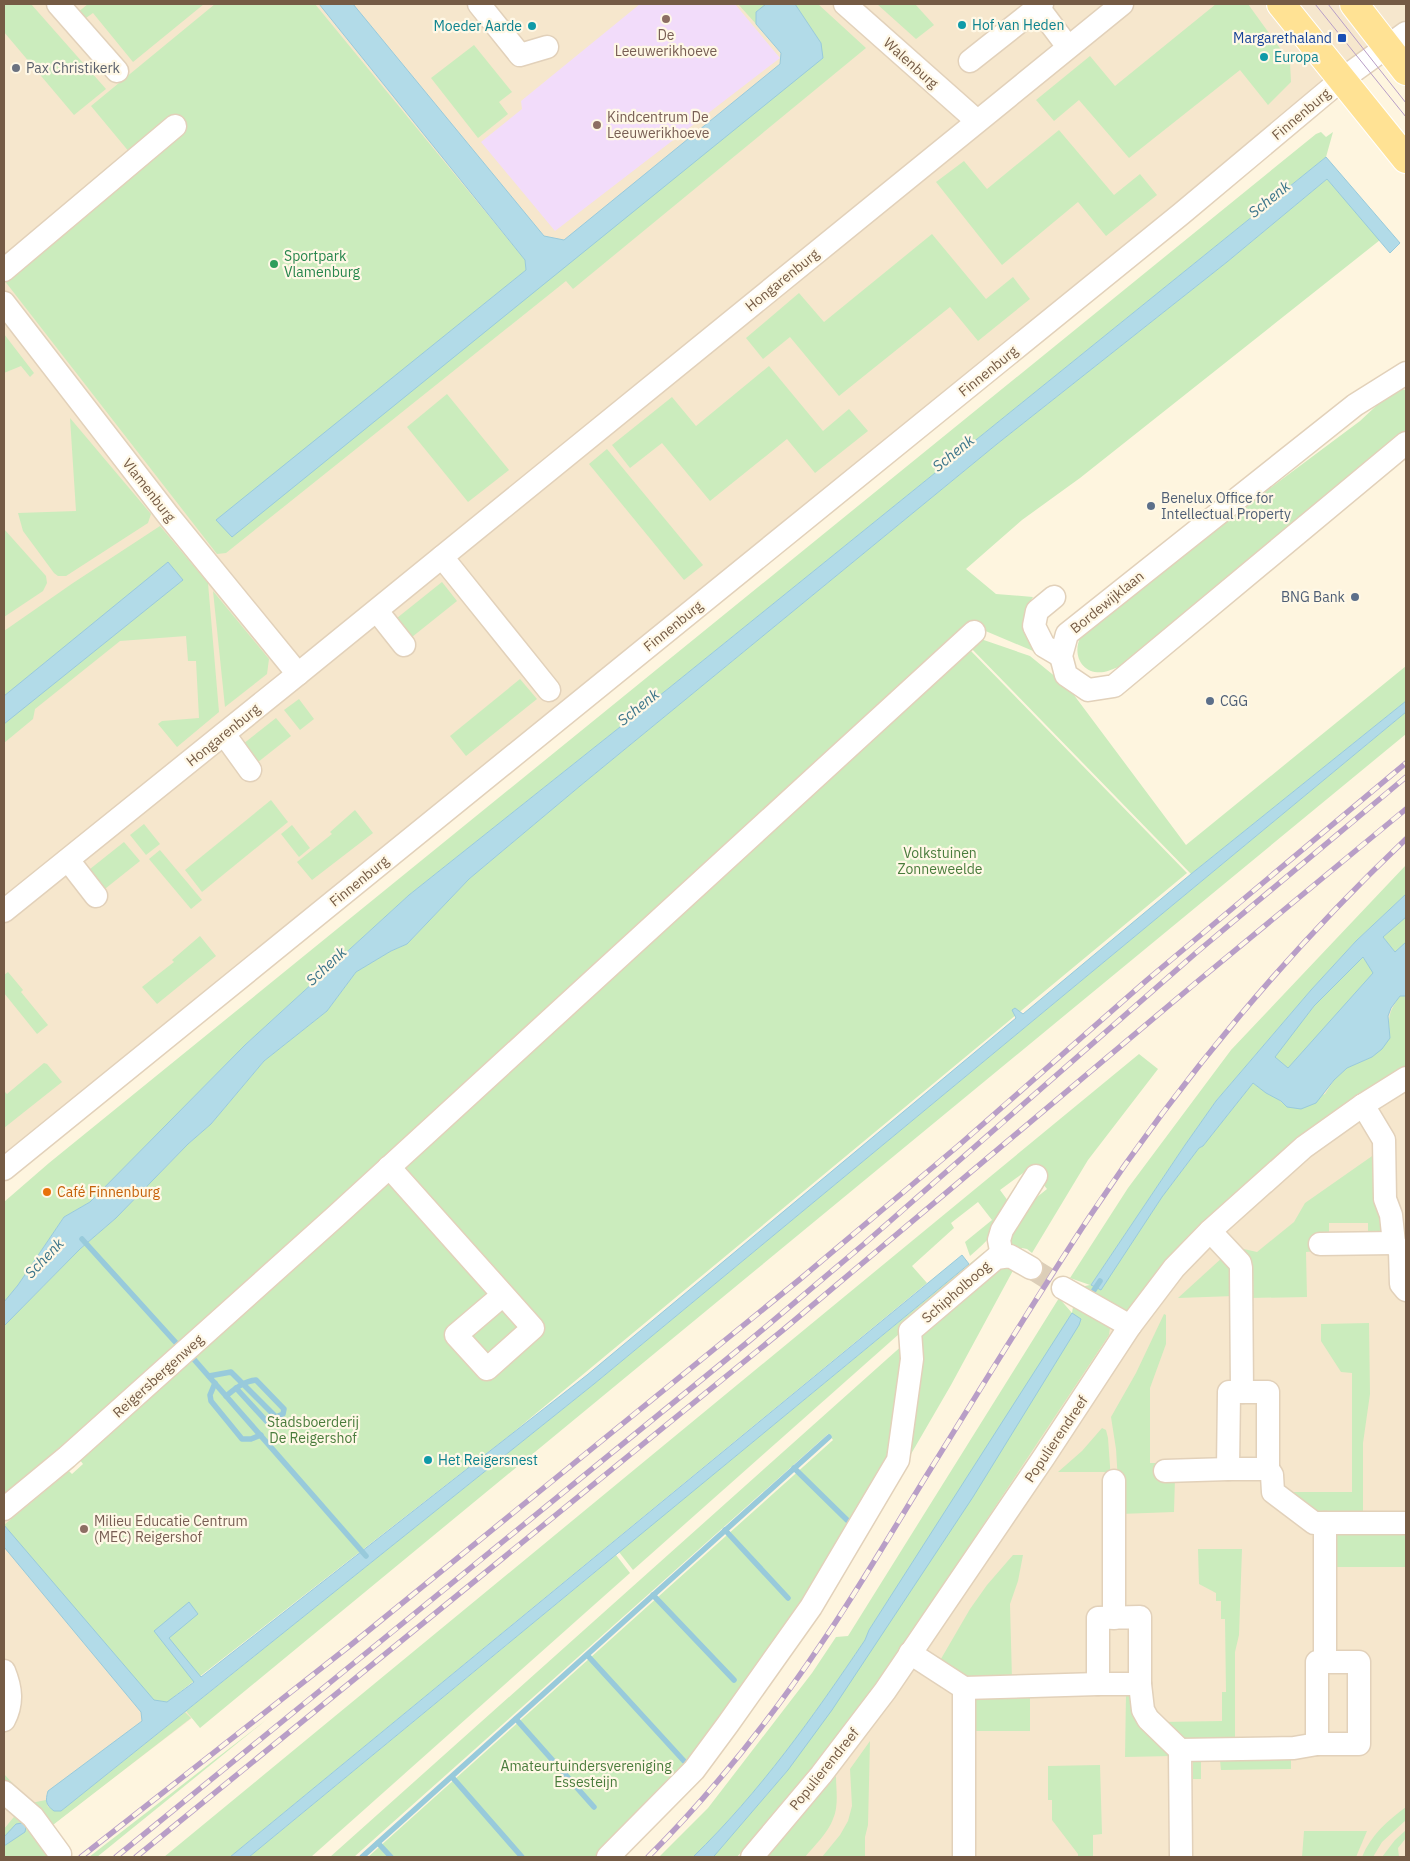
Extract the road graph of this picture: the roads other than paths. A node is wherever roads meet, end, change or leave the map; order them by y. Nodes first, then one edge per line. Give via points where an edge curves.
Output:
1 (58, 4) edge
2 (479, 4) edge
3 (846, 4) edge
4 (1122, 4) edge
5 (1280, 4) edge
6 (1354, 4) edge
7 (1040, 5) edge
8 (1397, 40) edge
9 (548, 47) dead end
10 (1068, 47) junction
11 (970, 61) dead end
12 (117, 71) dead end
13 (1406, 72) edge
14 (1341, 80) junction
15 (977, 121) junction
16 (175, 126) dead end
17 (1406, 159) edge
18 (4, 270) edge
19 (4, 303) edge
20 (1406, 373) edge
21 (1406, 443) edge
22 (442, 557) junction
23 (1054, 596) dead end
24 (377, 611) junction
25 (974, 632) dead end
26 (404, 645) dead end
27 (1061, 656) junction
28 (298, 674) junction
29 (549, 690) dead end
30 (224, 734) junction
31 (250, 770) dead end
32 (68, 860) junction
33 (96, 896) dead end
34 (4, 911) edge
35 (1406, 1078) edge
36 (1363, 1104) junction
37 (389, 1167) junction
38 (4, 1170) edge
39 (1036, 1176) dead end
40 (1210, 1231) junction
41 (1394, 1243) junction
42 (1320, 1244) dead end
43 (1002, 1256) junction
44 (1031, 1268) tunnel mouth
45 (1062, 1288) tunnel mouth
46 (1406, 1290) edge
47 (503, 1295) dead end
48 (1130, 1326) junction
49 (1242, 1392) junction
50 (1228, 1468) junction
51 (1268, 1469) junction
52 (1164, 1471) dead end
53 (1114, 1481) dead end
54 (4, 1509) edge
55 (1406, 1522) edge
56 (1325, 1523) junction
57 (1114, 1618) junction
58 (910, 1653) junction
59 (1325, 1662) junction
60 (4, 1671) edge
61 (1098, 1684) junction
62 (1140, 1684) junction
63 (964, 1688) junction
64 (4, 1720) edge
65 (1317, 1744) junction
66 (1180, 1750) junction
67 (4, 1792) edge
68 (60, 1854) dead end
69 (608, 1857) edge
70 (752, 1857) edge
71 (964, 1857) edge
72 (1181, 1857) edge

1 - 12 street
2 - 9 street via 520,55
3 - 15 street, Walenburg
4 - 10 street, Hongarenburg
5 - 14 main road
6 - 8 main road
7 - 10 street
7 - 11 street
8 - 13 main road
8 - 14 street, Finnenburg
10 - 15 street, Hongarenburg
14 - 17 main road
14 - 38 street, Finnenburg via 1173,221
15 - 22 street, Hongarenburg
16 - 18 street
19 - 28 street, Vlamenburg via 168,515
20 - 27 street, Bordewijklaan via 1355,405 1067,634
21 - 27 street via 1114,686 1088,690 1066,675
22 - 24 street, Hongarenburg
22 - 29 street
23 - 27 street via 1037,611 1034,626 1044,646
24 - 26 street
24 - 28 street, Hongarenburg
25 - 37 street, Reigersbergenweg
28 - 30 street, Hongarenburg
30 - 31 street
30 - 32 street, Hongarenburg
32 - 33 street
32 - 34 street, Hongarenburg
35 - 36 street, Populierendreef
36 - 40 street, Populierendreef via 1304,1147
36 - 41 street via 1384,1140 1385,1199 1391,1215
37 - 47 street
37 - 54 street, Reigersbergenweg via 67,1458
39 - 43 street via 1002,1230 999,1240
40 - 48 street, Populierendreef via 1174,1268
40 - 49 street via 1241,1268
41 - 42 street
41 - 46 street via 1400,1250 1401,1284
43 - 44 street, Schipholboog via 1010,1256
43 - 69 street, Schipholboog via 988,1264 910,1332 912,1358 898,1460 812,1607 728,1724 694,1770
45 - 48 street
48 - 58 street, Populierendreef
49 - 50 street via 1229,1392
49 - 51 street via 1268,1392
50 - 51 street
50 - 52 street
51 - 56 street via 1272,1475 1272,1492 1314,1523
53 - 57 street
55 - 56 street
56 - 59 street
57 - 61 street via 1098,1618
57 - 62 street via 1140,1617
58 - 63 street
58 - 70 street, Populierendreef via 840,1750
59 - 65 street via 1317,1662
59 - 65 street via 1359,1662 1359,1744
60 - 64 street via 11,1697
61 - 62 street
61 - 63 street
62 - 66 street via 1143,1710 1148,1719
63 - 71 street
65 - 66 street via 1294,1748
66 - 72 street
67 - 68 street via 33,1816

